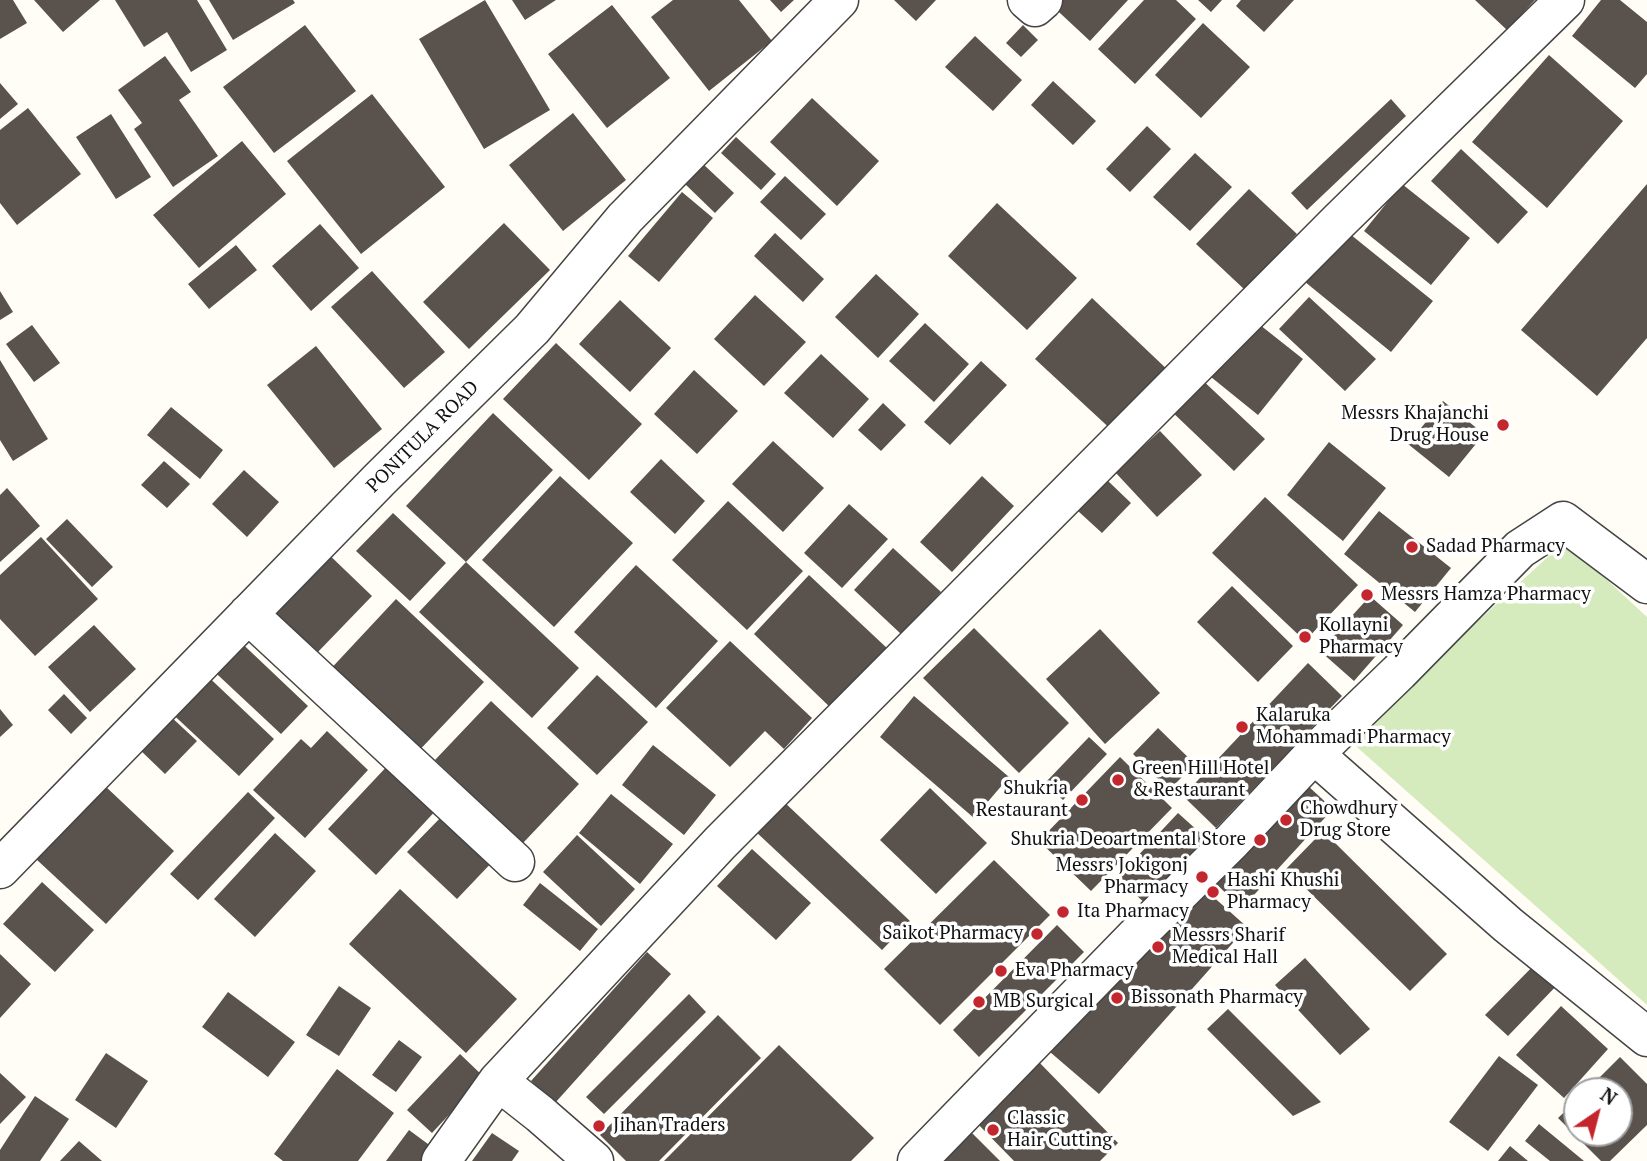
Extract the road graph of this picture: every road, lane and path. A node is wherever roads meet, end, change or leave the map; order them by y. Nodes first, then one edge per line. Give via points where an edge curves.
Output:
1 (839, 0) edge
2 (1027, 0) edge
3 (1043, 0) edge
4 (1565, 0) edge
5 (1647, 584) edge
6 (248, 614) junction
7 (1314, 754) junction
8 (515, 862) dead end
9 (0, 869) edge
10 (1647, 1037) edge
11 (498, 1081) junction
12 (441, 1161) edge
13 (594, 1161) edge
14 (917, 1161) edge

1 - 6 street, PONITULA ROAD via 625,218 532,329
2 - 3 street via 1035,7
4 - 11 street via 720,843
5 - 7 street via 1563,520 1520,549
6 - 8 street
6 - 9 street, PONITULA ROAD
7 - 10 street via 1508,925
7 - 14 street
11 - 12 street
11 - 13 street

